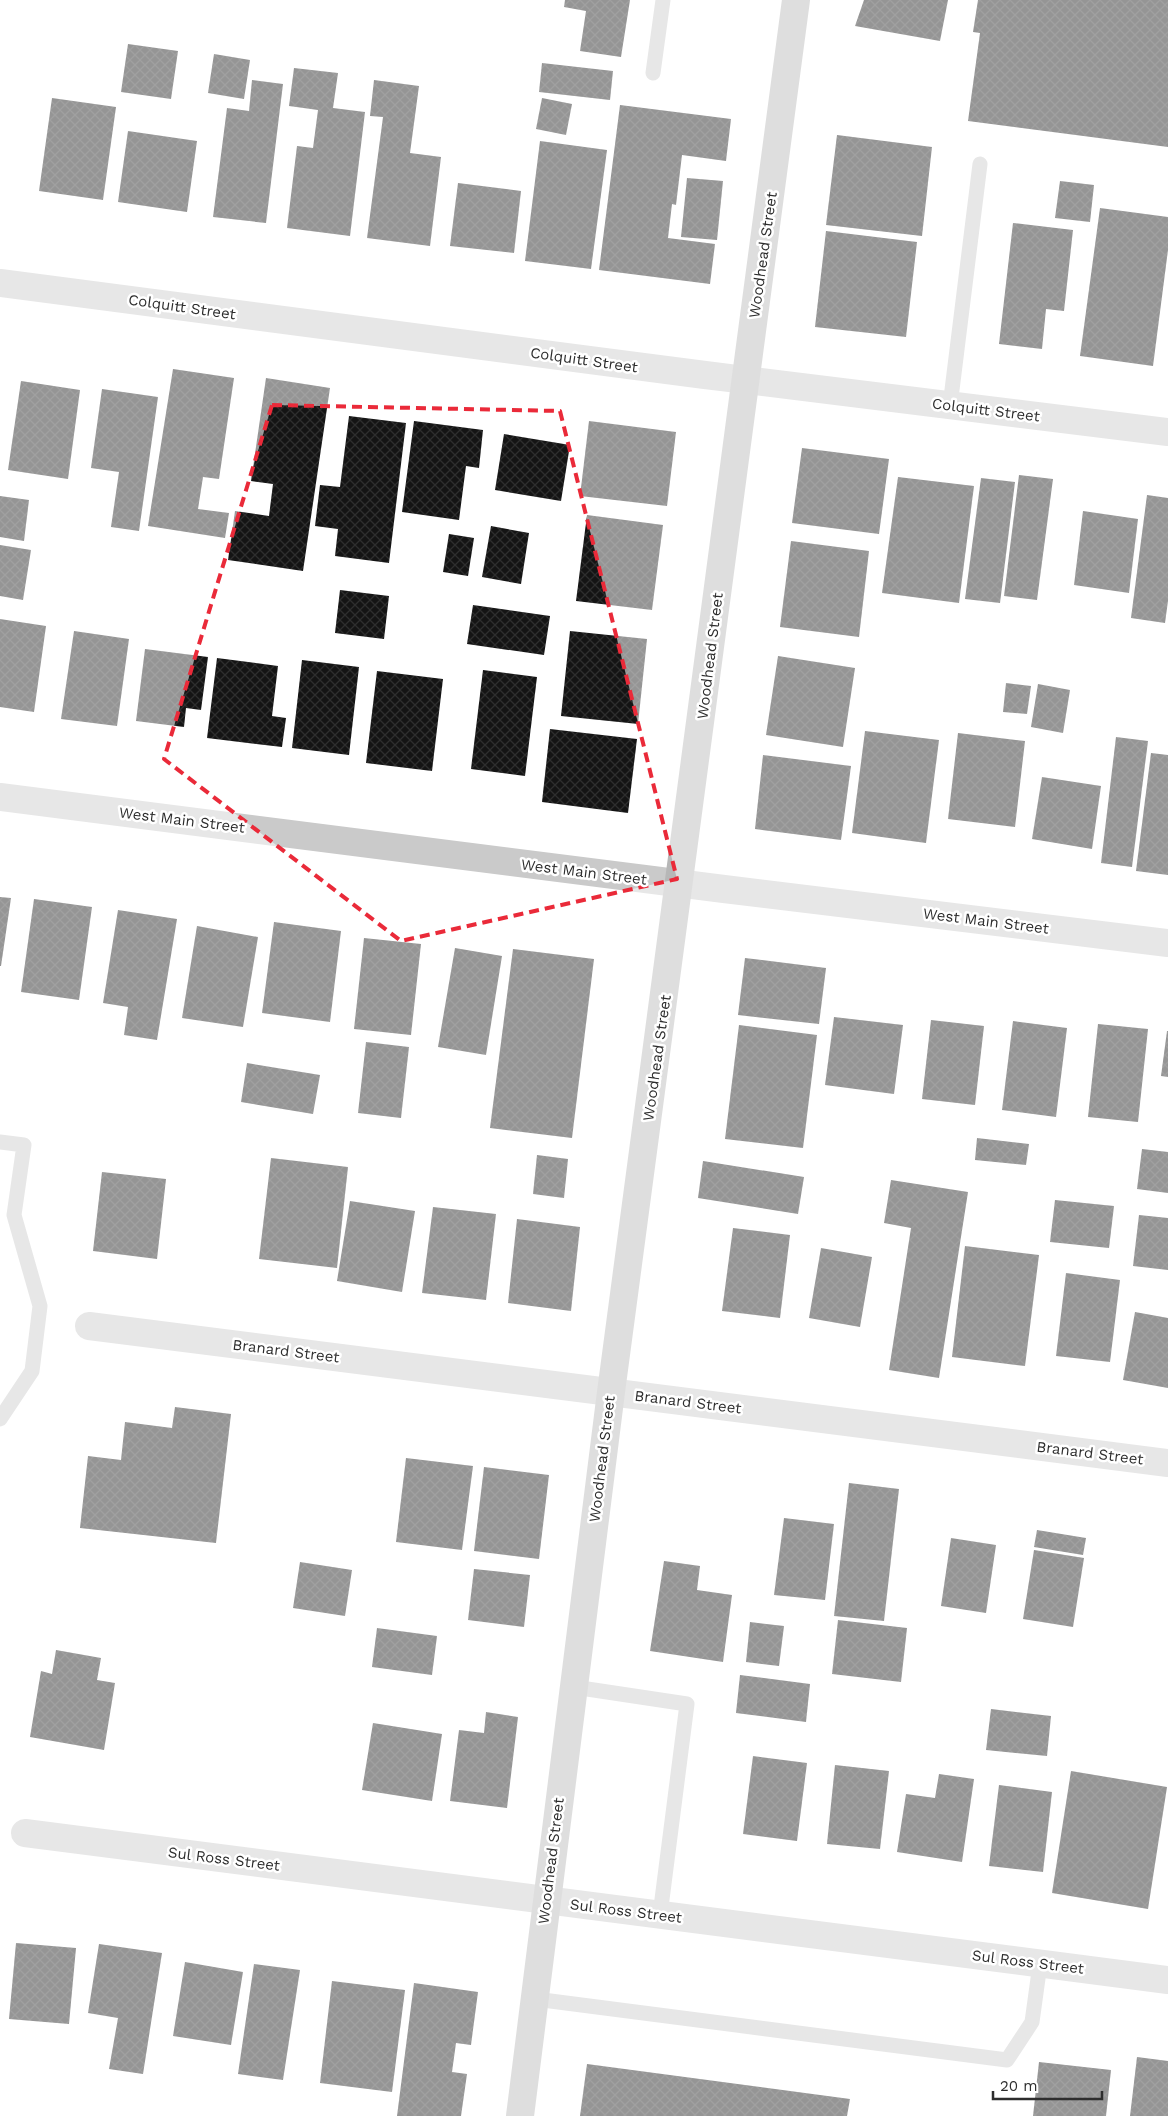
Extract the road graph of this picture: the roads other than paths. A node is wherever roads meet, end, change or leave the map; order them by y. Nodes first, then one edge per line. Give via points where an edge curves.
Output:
1 (663, 0) edge
2 (796, 0) edge
3 (654, 73) dead end
4 (980, 164) dead end
5 (0, 283) edge
6 (746, 381) junction
7 (950, 406) junction
8 (1168, 432) edge
9 (0, 797) edge
10 (680, 884) junction
11 (1168, 943) edge
12 (0, 1142) edge
13 (89, 1326) dead end
14 (611, 1392) junction
15 (0, 1418) edge
16 (1168, 1463) edge
17 (574, 1687) junction
18 (25, 1833) dead end
19 (546, 1900) junction
20 (660, 1915) junction
21 (1040, 1964) junction
22 (1168, 1980) edge
23 (535, 1998) junction
24 (520, 2116) edge

1 - 3 lane
2 - 6 street, Woodhead Street
4 - 7 lane
5 - 6 street, Colquitt Street
6 - 7 street, Colquitt Street
6 - 10 street, Woodhead Street
7 - 8 street, Colquitt Street
9 - 10 street, West Main Street
10 - 11 street, West Main Street
10 - 14 street, Woodhead Street
12 - 15 lane via 24,1146 14,1215 40,1306 32,1371
13 - 14 street, Branard Street
14 - 16 street, Branard Street
14 - 17 street, Woodhead Street
17 - 19 street, Woodhead Street
17 - 20 lane via 688,1704
18 - 19 street, Sul Ross Street
19 - 20 street, Sul Ross Street
19 - 23 street, Woodhead Street
20 - 21 street, Sul Ross Street
21 - 22 street, Sul Ross Street
21 - 23 lane via 1032,2022 1007,2060
23 - 24 street, Woodhead Street

